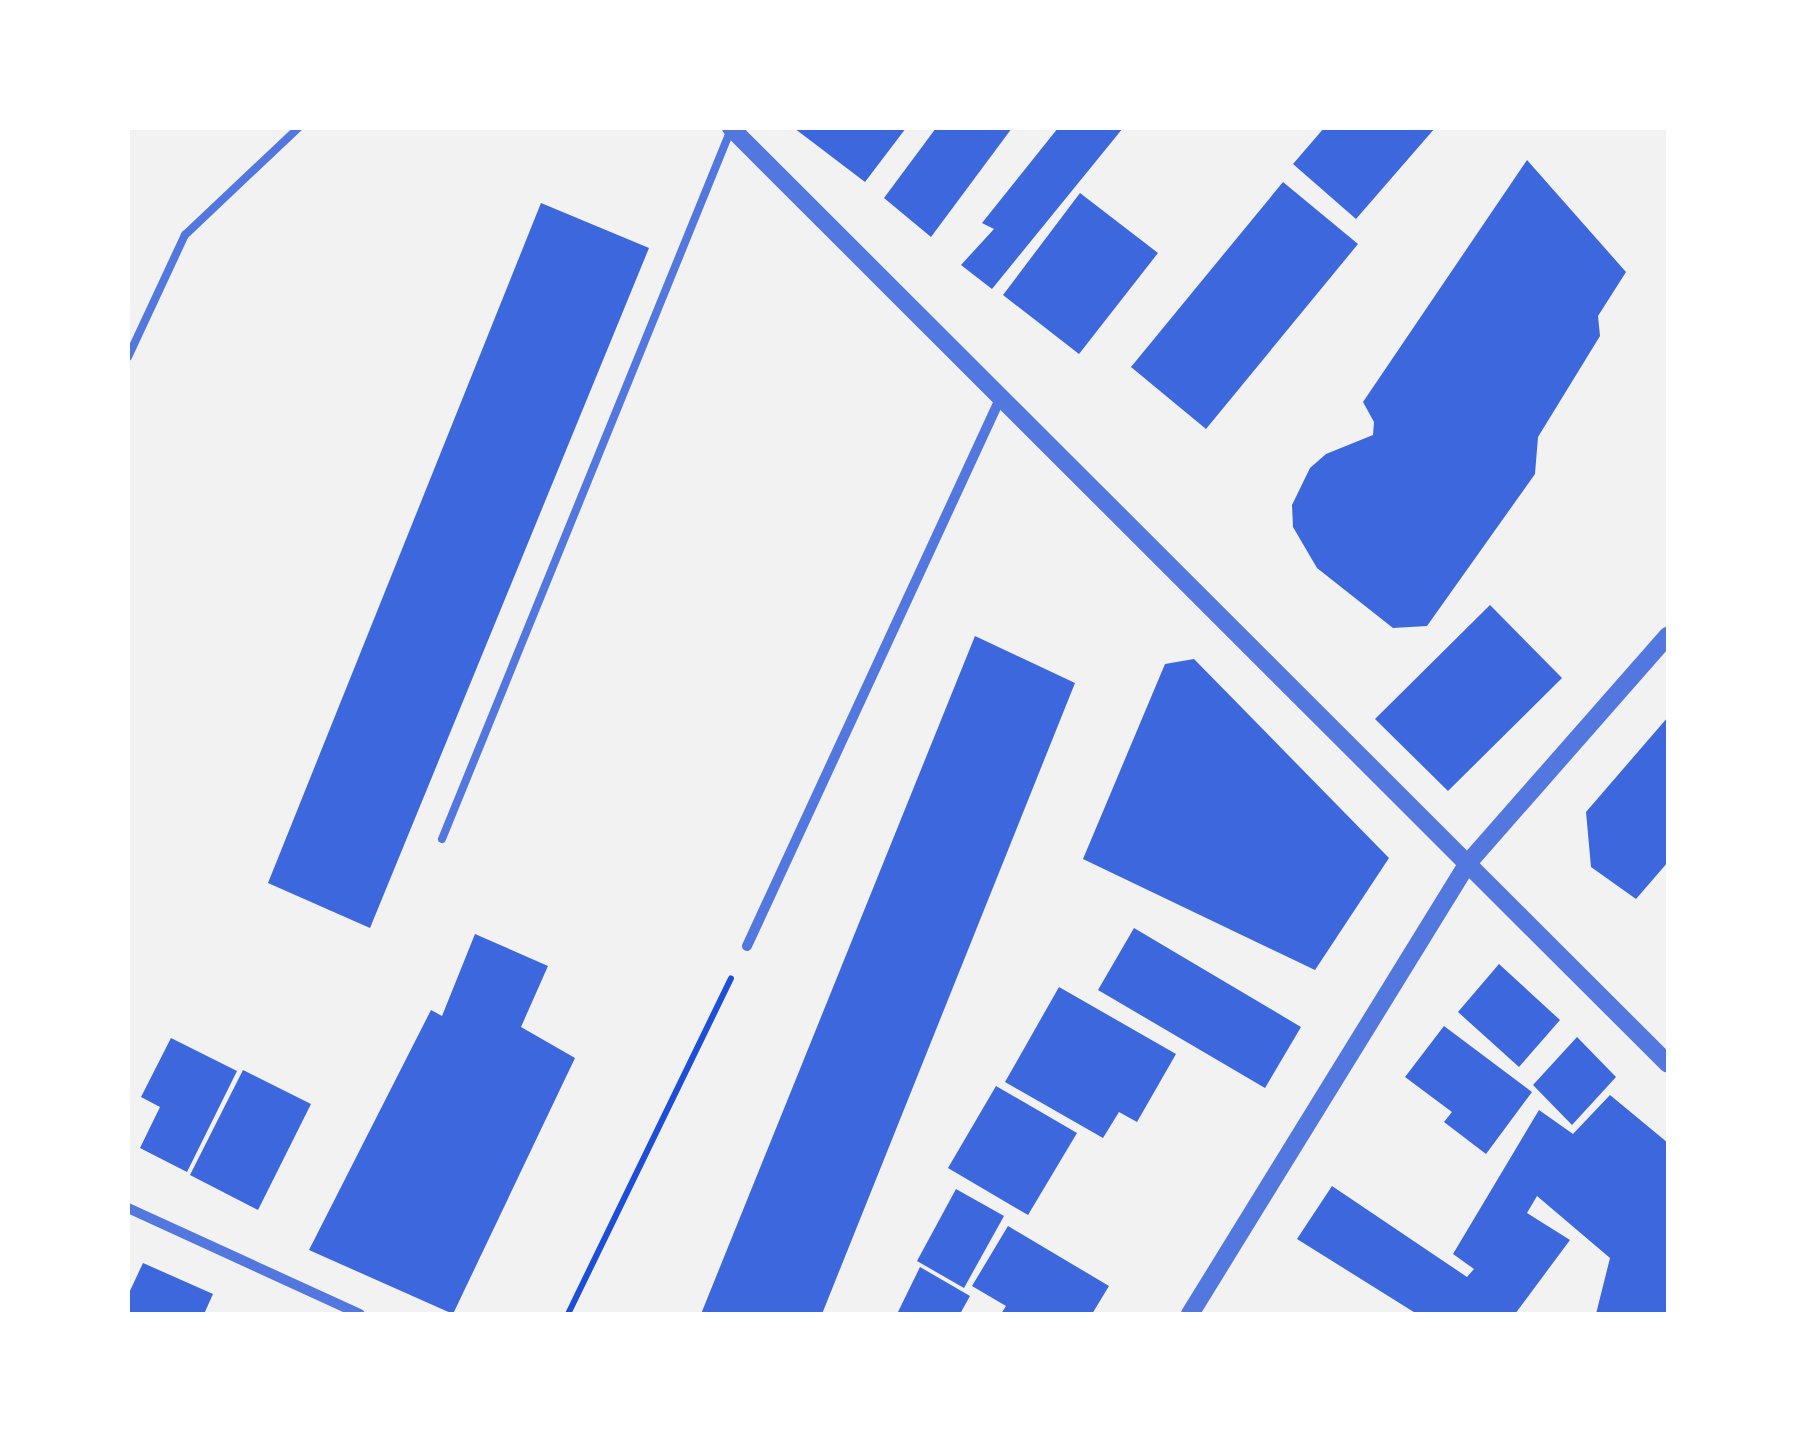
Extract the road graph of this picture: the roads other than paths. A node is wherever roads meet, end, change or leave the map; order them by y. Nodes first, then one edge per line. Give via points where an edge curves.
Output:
1 (298, 128) edge
2 (732, 128) edge
3 (128, 357) edge
4 (1000, 398) junction
5 (1668, 635) edge
6 (442, 839) dead end
7 (1468, 864) junction
8 (746, 946) road end
9 (1668, 1064) edge
10 (128, 1208) edge
11 (360, 1314) edge
12 (1190, 1314) edge

1 - 3 lane via 185,236
2 - 4 street
2 - 6 lane
4 - 7 street
4 - 8 street
5 - 7 street
7 - 9 street
7 - 12 street
10 - 11 street

